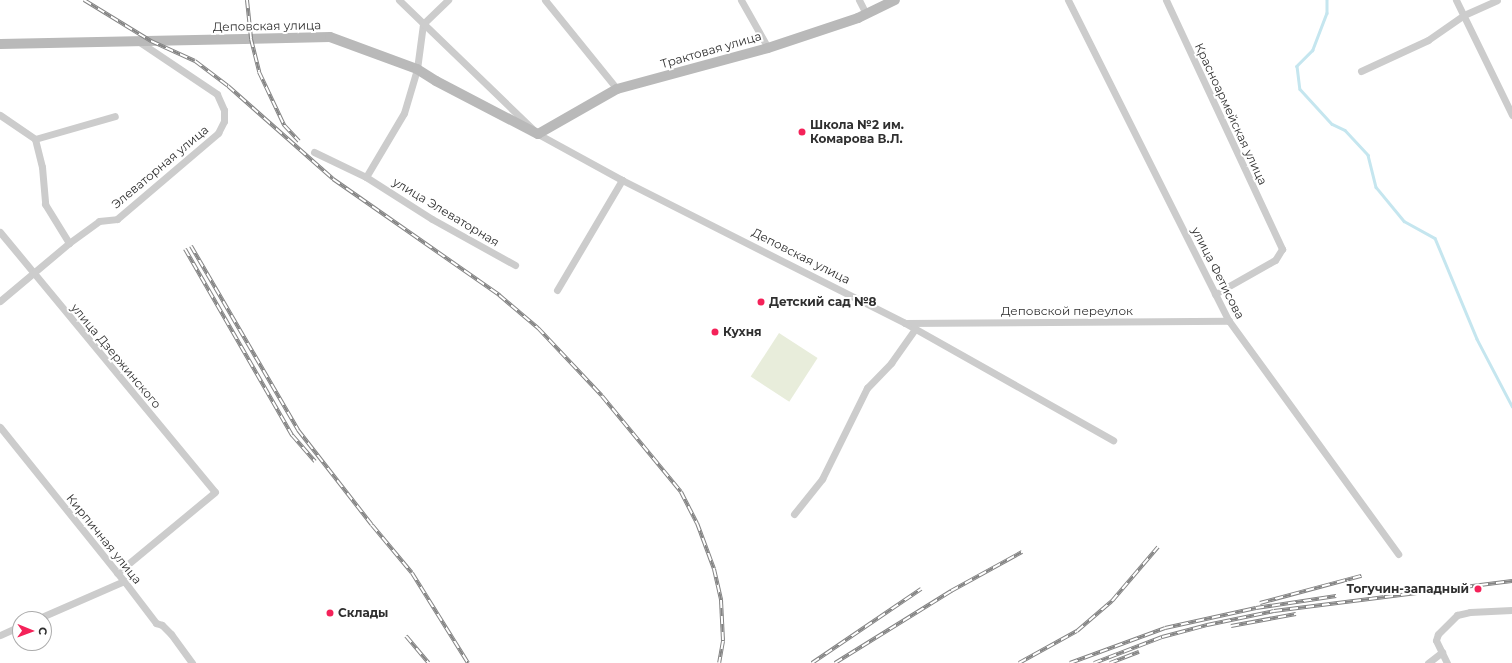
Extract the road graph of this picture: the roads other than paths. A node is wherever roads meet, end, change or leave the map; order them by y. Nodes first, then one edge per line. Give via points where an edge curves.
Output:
1 (399, 0) edge
2 (448, 0) edge
3 (545, 0) edge
4 (741, 0) edge
5 (859, 0) edge
6 (895, 0) edge
7 (1068, 0) edge
8 (1166, 0) edge
9 (1456, 0) edge
10 (1497, 0) edge
11 (866, 14) junction
12 (1464, 15) junction
13 (423, 24) junction
14 (138, 41) junction
15 (0, 44) edge
16 (768, 48) junction
17 (417, 69) junction
18 (1361, 71) dead end
19 (617, 89) junction
20 (0, 115) edge
21 (1512, 115) edge
22 (115, 116) dead end
23 (538, 134) junction
24 (35, 139) junction
25 (314, 152) dead end
26 (366, 177) junction
27 (622, 180) junction
28 (0, 232) edge
29 (69, 243) junction
30 (516, 265) dead end
31 (33, 274) junction
32 (557, 290) dead end
33 (1215, 294) junction
34 (0, 301) edge
35 (1229, 321) junction
36 (905, 323) junction
37 (915, 329) junction
38 (0, 427) edge
39 (1113, 440) dead end
40 (794, 514) dead end
41 (1398, 554) dead end
42 (117, 572) junction
43 (124, 581) junction
44 (1512, 610) edge
45 (52, 612) edge
46 (12, 630) edge
47 (0, 635) edge
48 (1442, 652) junction
49 (192, 663) edge
50 (1428, 663) edge
51 (1447, 663) edge

1 - 13 street, Деповская улица
2 - 13 street
3 - 19 street
4 - 16 street
5 - 11 street
6 - 11 street, Трактовая улица
7 - 33 street, улица Фетисова
8 - 33 street, Красноармейская улица via 1282,249 1275,260
9 - 12 street
10 - 12 street
11 - 16 street, Трактовая улица
12 - 18 street via 1428,40
12 - 21 street
13 - 17 street
13 - 23 street, Деповская улица
14 - 15 street, Деповская улица
14 - 17 street, Деповская улица via 330,38
14 - 29 street, Элеваторная улица via 217,94 224,110 224,121 218,133 117,219 99,221
16 - 19 street, Трактовая улица
17 - 23 street, Деповская улица
17 - 26 street via 404,113
19 - 23 street, Трактовая улица
20 - 24 street
22 - 24 street
23 - 27 street, Деповская улица
24 - 29 street via 42,167 45,204
25 - 26 street, улица Элеваторная
26 - 30 street, улица Элеваторная via 432,219
27 - 32 street
27 - 36 street, Деповская улица
28 - 31 street, улица Дзержинского
29 - 31 street, Элеваторная улица
31 - 34 street, Элеваторная улица
31 - 42 street, улица Дзержинского via 215,492
33 - 35 street, улица Фетисова
35 - 36 street, Деповской переулок
35 - 41 street, улица Фетисова
36 - 37 street, Деповская улица
37 - 39 street, Деповская улица
37 - 40 street via 891,363 867,388 822,479
38 - 42 street, Кирпичная улица
42 - 43 street, Кирпичная улица
43 - 45 street
43 - 49 street, Кирпичная улица via 156,622 171,634
44 - 48 street via 1457,615 1438,634 1436,640
46 - 47 street
48 - 50 street
48 - 51 street

